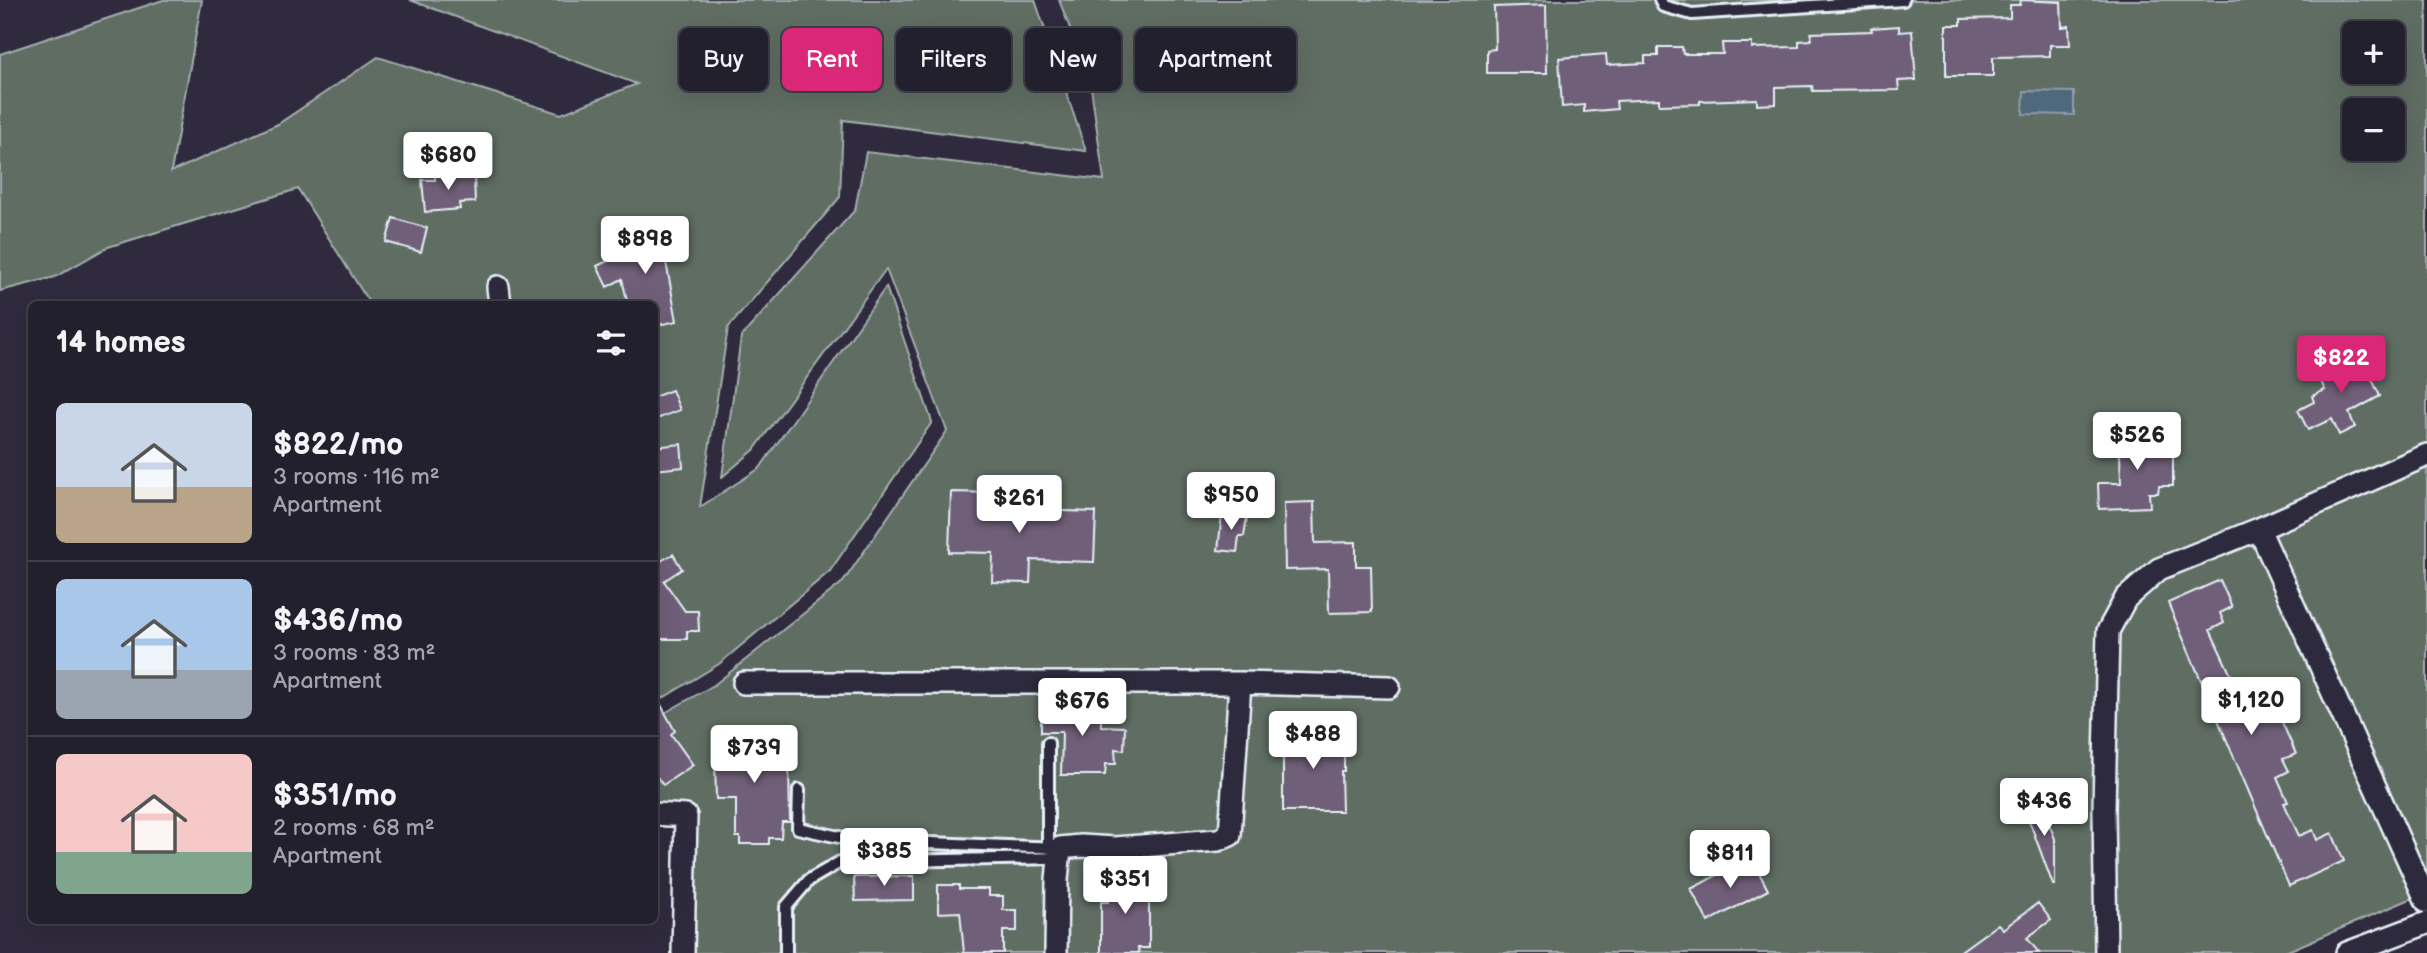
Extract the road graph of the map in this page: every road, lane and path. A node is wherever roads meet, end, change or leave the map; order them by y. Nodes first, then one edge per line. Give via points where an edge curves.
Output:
1 (1660, 0) edge
2 (1903, 0) edge
3 (2427, 455) edge
4 (2259, 529) junction
5 (744, 683) dead end
6 (1240, 683) junction
7 (1389, 687) dead end
8 (1048, 743) dead end
9 (799, 790) dead end
10 (658, 814) edge
11 (1056, 851) junction
12 (2427, 902) edge
13 (2427, 923) edge
14 (683, 953) edge
15 (786, 953) edge
16 (1056, 953) edge
17 (2106, 953) edge
18 (2347, 953) edge

1 - 2 lane via 1662,6 1692,14
3 - 4 street
4 - 12 street
4 - 17 street via 2159,569 2126,598 2108,631
5 - 6 street
6 - 7 street
6 - 11 street via 1230,835 1218,840
8 - 11 lane
9 - 11 lane via 798,828 853,840
10 - 14 street via 686,816
11 - 15 lane via 840,862 809,880 786,907
11 - 16 street
13 - 18 street

